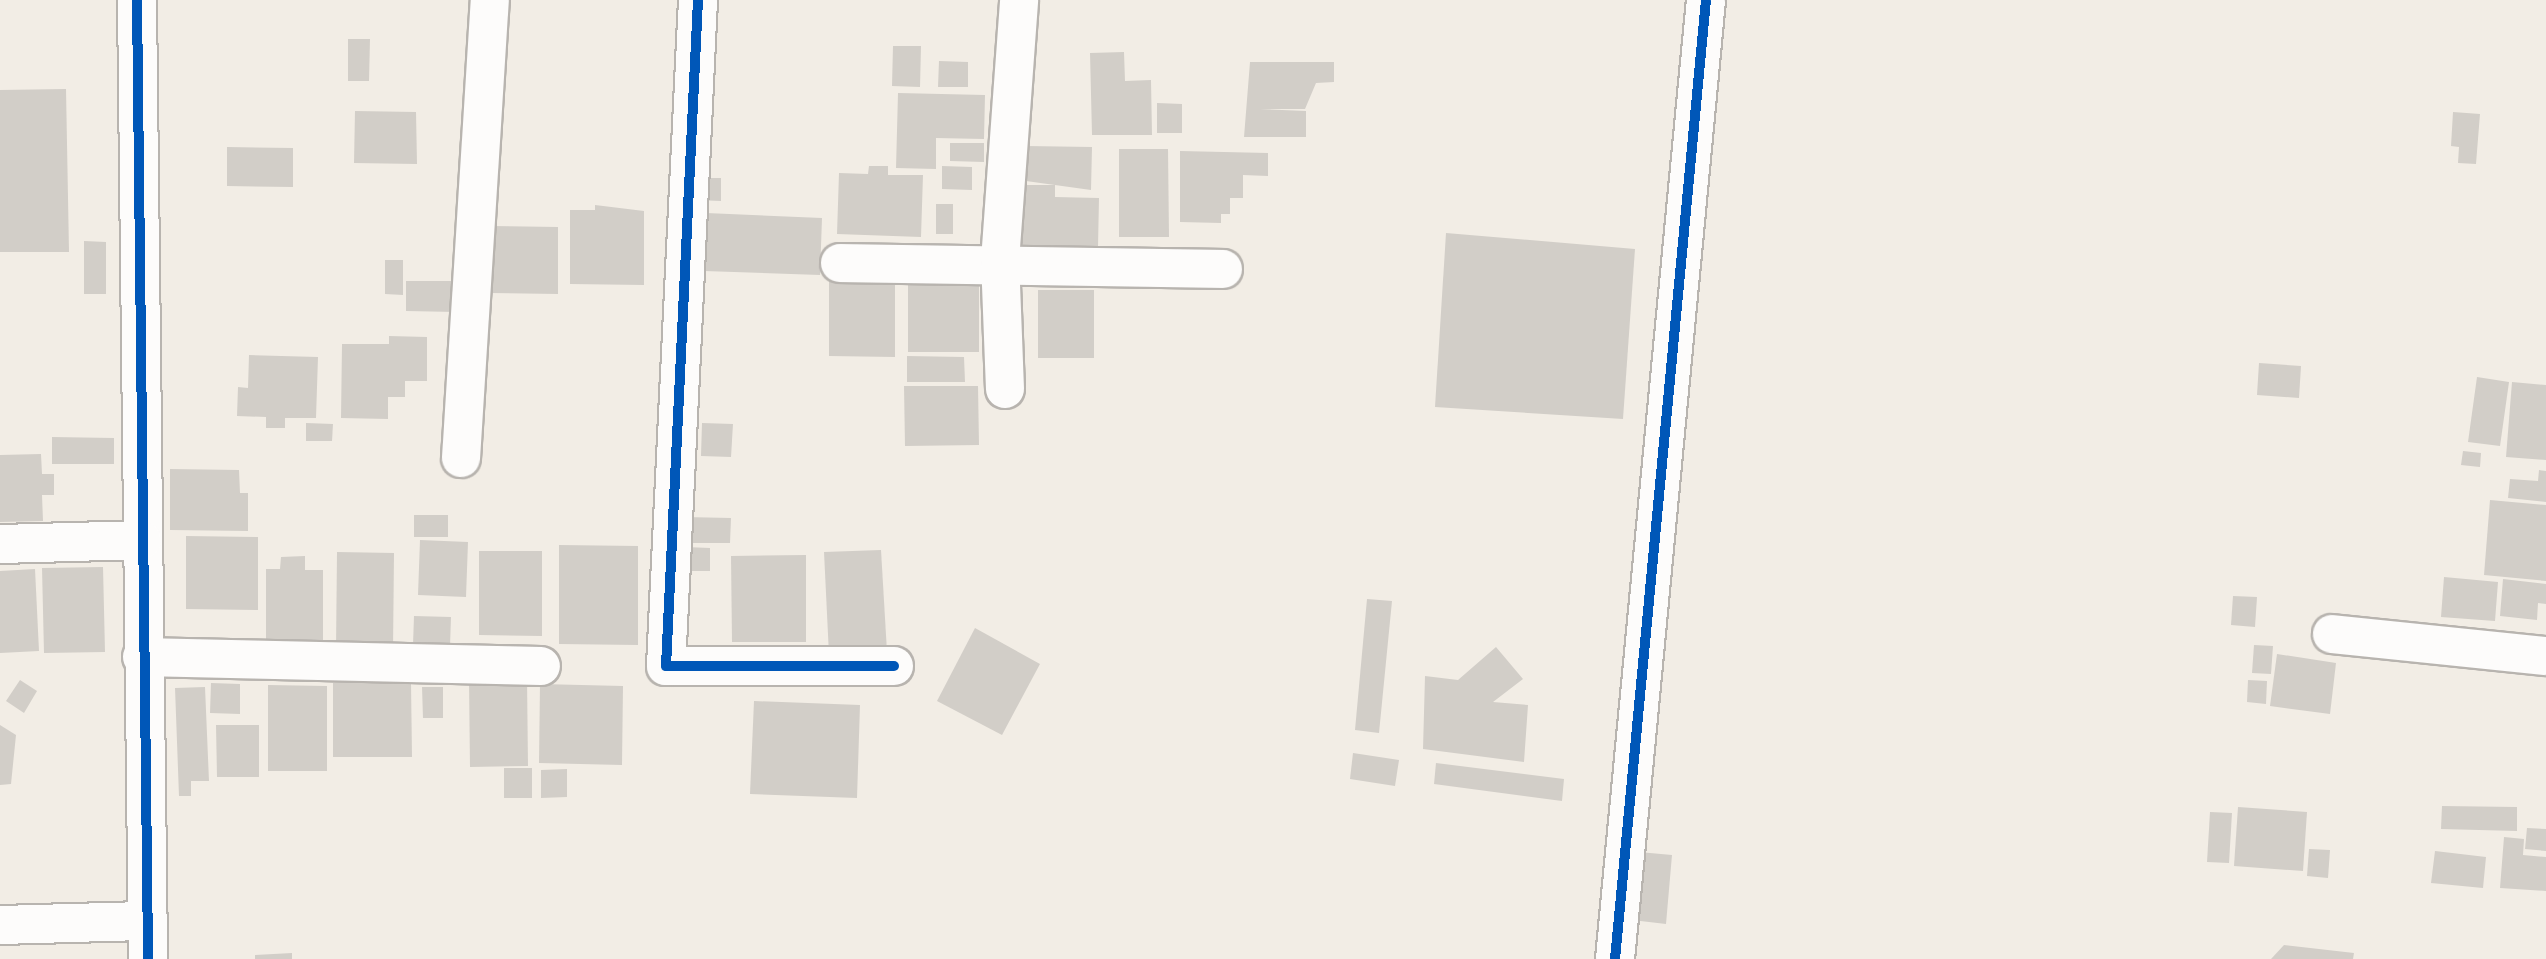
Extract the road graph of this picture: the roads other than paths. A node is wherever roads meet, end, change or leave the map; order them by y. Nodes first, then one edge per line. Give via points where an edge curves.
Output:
1 (137, 0) edge
2 (490, 0) edge
3 (698, 0) edge
4 (1019, 0) edge
5 (1706, 0) edge
6 (1000, 261) junction
7 (840, 263) dead end
8 (1223, 269) dead end
9 (1005, 389) dead end
10 (461, 458) dead end
11 (142, 540) junction
12 (0, 544) edge
13 (2332, 634) dead end
14 (2546, 656) edge
15 (142, 657) junction
16 (541, 666) dead end
17 (894, 666) dead end
18 (147, 921) junction
19 (0, 925) edge
20 (148, 959) edge
21 (1615, 959) edge

1 - 11 street
2 - 10 street
3 - 17 street via 666,666
4 - 6 street
5 - 21 street
6 - 7 street
6 - 8 street
6 - 9 street
11 - 12 street
11 - 15 street
13 - 14 street
15 - 16 street
15 - 18 street
18 - 19 street
18 - 20 street

